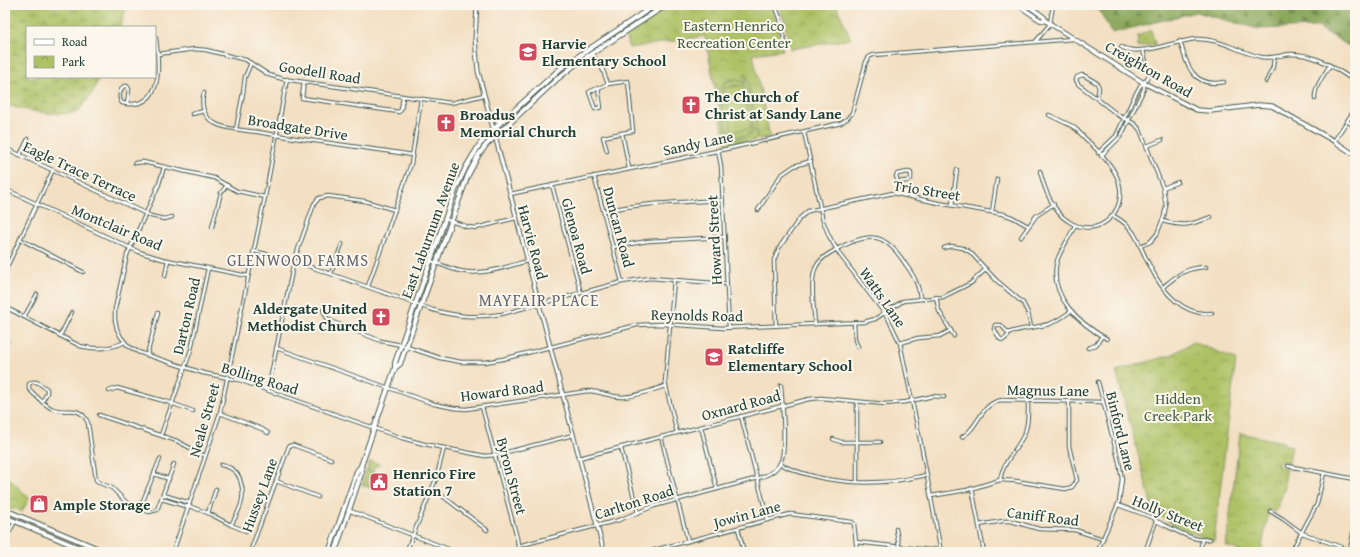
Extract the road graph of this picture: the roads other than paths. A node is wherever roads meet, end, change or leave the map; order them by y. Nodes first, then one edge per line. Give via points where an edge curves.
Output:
1 (477, 5) edge
2 (655, 5) edge
3 (666, 5) edge
4 (776, 5) edge
5 (1018, 5) edge
6 (1027, 5) edge
7 (1053, 5) edge
8 (1046, 21) junction
9 (1050, 24) junction
10 (156, 38) dead end
11 (1074, 39) junction
12 (1180, 41) junction
13 (1036, 42) junction
14 (1121, 47) dead end
15 (786, 48) dead end
16 (1143, 50) junction
17 (158, 54) junction
18 (592, 54) junction
19 (1274, 57) junction
20 (251, 63) junction
21 (1330, 65) junction
22 (287, 79) junction
23 (1355, 81) edge
24 (304, 82) junction
25 (1224, 82) dead end
26 (1266, 82) dead end
27 (1144, 83) junction
28 (608, 84) junction
29 (598, 88) junction
30 (204, 93) dead end
31 (484, 95) junction
32 (403, 97) junction
33 (1097, 98) junction
34 (421, 99) junction
35 (1315, 99) dead end
36 (127, 104) junction
37 (1355, 109) edge
38 (204, 111) junction
39 (192, 114) dead end
40 (1049, 115) dead end
41 (490, 117) junction
42 (1125, 118) junction
43 (503, 120) junction
44 (1129, 121) junction
45 (1347, 122) junction
46 (1355, 126) edge
47 (236, 129) junction
48 (493, 130) junction
49 (804, 132) junction
50 (622, 134) junction
51 (276, 136) junction
52 (495, 136) junction
53 (28, 139) dead end
54 (1162, 140) dead end
55 (1334, 141) junction
56 (1147, 146) junction
57 (5, 148) edge
58 (718, 150) junction
59 (607, 151) dead end
60 (1098, 153) junction
61 (20, 155) junction
62 (413, 155) junction
63 (1355, 155) edge
64 (1101, 156) junction
65 (811, 161) junction
66 (135, 163) dead end
67 (164, 167) junction
68 (630, 168) junction
69 (53, 170) junction
70 (958, 170) dead end
71 (1040, 172) dead end
72 (594, 176) junction
73 (997, 179) dead end
74 (898, 182) junction
75 (1178, 182) dead end
76 (226, 185) junction
77 (552, 185) junction
78 (1163, 188) junction
79 (5, 189) edge
80 (897, 193) junction
81 (509, 194) junction
82 (265, 197) junction
83 (723, 200) junction
84 (37, 204) junction
85 (1054, 204) junction
86 (952, 205) junction
87 (820, 208) junction
88 (395, 210) junction
89 (758, 210) dead end
90 (604, 211) junction
91 (992, 212) junction
92 (145, 213) junction
93 (1114, 216) junction
94 (172, 217) dead end
95 (1211, 217) dead end
96 (516, 218) junction
97 (446, 219) junction
98 (451, 221) junction
99 (1162, 221) junction
100 (1075, 225) junction
101 (1028, 226) junction
102 (212, 227) dead end
103 (725, 237) junction
104 (1021, 237) dead end
105 (20, 239) junction
106 (342, 244) dead end
107 (1140, 246) junction
108 (613, 247) junction
109 (130, 248) junction
110 (944, 248) dead end
111 (836, 250) junction
112 (254, 251) junction
113 (168, 260) junction
114 (431, 260) junction
115 (294, 261) junction
116 (527, 261) junction
117 (436, 263) junction
118 (1206, 267) dead end
119 (208, 268) junction
120 (986, 269) junction
121 (5, 271) edge
122 (83, 272) dead end
123 (331, 274) junction
124 (165, 276) dead end
125 (248, 276) junction
126 (674, 280) junction
127 (622, 282) junction
128 (727, 284) junction
129 (368, 286) junction
130 (1163, 287) junction
131 (581, 293) junction
132 (37, 294) dead end
133 (936, 297) junction
134 (920, 298) junction
135 (416, 303) junction
136 (539, 304) junction
137 (421, 305) junction
138 (5, 307) edge
139 (323, 310) dead end
140 (1071, 311) junction
141 (72, 312) dead end
142 (158, 313) dead end
143 (885, 313) junction
144 (1212, 313) dead end
145 (24, 317) junction
146 (854, 323) junction
147 (670, 324) junction
148 (815, 324) junction
149 (776, 326) junction
150 (1031, 327) junction
151 (729, 328) junction
152 (951, 330) junction
153 (1008, 333) junction
154 (60, 336) junction
155 (954, 336) dead end
156 (1102, 336) junction
157 (1107, 339) dead end
158 (124, 342) junction
159 (900, 343) junction
160 (401, 345) junction
161 (406, 347) junction
162 (858, 347) dead end
163 (276, 348) junction
164 (550, 348) junction
165 (1088, 348) dead end
166 (147, 355) junction
167 (185, 368) junction
168 (396, 368) junction
169 (227, 378) junction
170 (1098, 382) dead end
171 (781, 385) dead end
172 (665, 386) junction
173 (389, 388) junction
174 (268, 390) junction
175 (109, 391) dead end
176 (562, 394) junction
177 (944, 397) dead end
178 (912, 400) junction
179 (1028, 401) junction
180 (42, 402) junction
181 (857, 402) junction
182 (1069, 402) junction
183 (1103, 402) junction
184 (172, 403) junction
185 (482, 406) junction
186 (782, 406) junction
187 (193, 410) dead end
188 (99, 414) dead end
189 (220, 414) junction
190 (741, 416) junction
191 (701, 426) junction
192 (374, 428) junction
193 (677, 432) junction
194 (268, 433) dead end
195 (161, 435) junction
196 (573, 435) junction
197 (661, 437) junction
198 (962, 437) dead end
199 (833, 439) dead end
200 (857, 442) junction
201 (880, 442) dead end
202 (621, 447) junction
203 (444, 448) junction
204 (495, 455) junction
205 (205, 456) junction
206 (579, 458) junction
207 (160, 459) dead end
208 (332, 459) dead end
209 (174, 464) dead end
210 (221, 464) dead end
211 (780, 464) junction
212 (361, 466) junction
213 (1288, 466) dead end
214 (1324, 473) junction
215 (154, 474) junction
216 (927, 475) junction
217 (757, 478) junction
218 (169, 479) junction
219 (1355, 479) edge
220 (1000, 480) junction
221 (276, 482) junction
222 (857, 482) junction
223 (432, 488) junction
224 (972, 488) junction
225 (216, 489) dead end
226 (717, 489) junction
227 (164, 495) junction
228 (931, 496) junction
229 (318, 497) dead end
230 (162, 499) junction
231 (677, 499) junction
232 (1118, 505) junction
233 (189, 506) junction
234 (140, 508) junction
235 (344, 508) junction
236 (5, 510) edge
237 (349, 510) junction
238 (1270, 511) dead end
239 (208, 513) junction
240 (638, 513) junction
241 (18, 516) junction
242 (5, 517) edge
243 (24, 518) junction
244 (13, 520) junction
245 (768, 520) junction
246 (1156, 521) junction
247 (1355, 523) edge
248 (231, 524) junction
249 (979, 525) junction
250 (597, 526) junction
251 (738, 528) junction
252 (896, 529) dead end
253 (487, 530) dead end
254 (246, 531) dead end
255 (1302, 533) junction
256 (5, 534) edge
257 (413, 535) junction
258 (1103, 539) junction
259 (1210, 539) dead end
260 (1202, 540) junction
261 (688, 541) junction
262 (856, 542) junction
263 (518, 546) junction
264 (899, 547) junction
265 (941, 550) edge
266 (1350, 550) junction
267 (99, 551) edge
268 (89, 552) edge
269 (106, 552) edge
270 (173, 552) edge
271 (250, 552) edge
272 (332, 552) edge
273 (406, 552) edge
274 (456, 552) edge
275 (516, 552) edge
276 (604, 552) edge
277 (647, 552) edge
278 (744, 552) edge
279 (857, 552) edge
280 (900, 552) edge
281 (984, 552) edge
282 (1097, 552) edge
283 (1145, 552) edge
284 (1200, 552) edge
285 (1291, 552) edge
286 (1355, 552) edge

1 - 31 street, Harvie Road via 475,54
2 - 43 main road, East Laburnum Avenue via 560,68
3 - 18 main road, East Laburnum Avenue
4 - 15 street
5 - 8 main road, Creighton Road via 1040,20
6 - 8 main road, Creighton Road
7 - 9 street
8 - 9 main road, Creighton Road
9 - 11 main road, Creighton Road
9 - 13 street
10 - 17 street
11 - 13 street, Sandy Lane
11 - 27 main road, Creighton Road
12 - 16 street
12 - 19 street via 1207,39 1225,43 1260,57
12 - 25 street via 1189,68 1195,77 1208,82
13 - 49 street, Sandy Lane via 873,54 866,62 855,106 848,119 837,125
14 - 16 street
16 - 27 street via 1148,74 1148,80
17 - 20 street, Goodell Road via 202,49 241,58
17 - 36 street via 157,78 152,94 142,103
18 - 28 street via 602,68
18 - 52 main road, East Laburnum Avenue via 559,77
19 - 21 street via 1304,55
19 - 26 street via 1273,67
20 - 22 street, Goodell Road via 269,74
20 - 47 street via 245,77
21 - 23 street
21 - 35 street via 1318,85
22 - 24 street, Goodell Road
22 - 51 street, Neale Street
24 - 32 street, Goodell Road
24 - 32 street via 302,98 399,112
27 - 42 street via 1134,97
27 - 44 street via 1144,89
27 - 55 main road, Creighton Road via 1197,110 1258,105 1277,108
28 - 29 street
28 - 50 street via 628,81 633,131
29 - 29 street via 601,107 595,109 589,92
30 - 38 street
31 - 34 street, Goodell Road via 451,103
31 - 41 street, Harvie Road
32 - 34 street, Goodell Road
33 - 33 street via 1078,84 1077,77 1085,76 1097,84
33 - 42 street
34 - 62 street
36 - 36 street via 120,101 124,86 129,89
37 - 45 street
38 - 39 street
38 - 47 street, Broadgate Drive via 215,124
40 - 60 street via 1072,126
41 - 43 main road
41 - 48 street, Harvie Road
42 - 44 street
42 - 60 street via 1116,136
43 - 48 main road, East Laburnum Avenue
44 - 56 street via 1140,130
44 - 64 street via 1121,136
45 - 46 street
45 - 55 street
47 - 51 street, Broadgate Drive
48 - 52 street, Harvie Road
48 - 97 main road, East Laburnum Avenue via 480,144 466,167
49 - 58 street, Sandy Lane
49 - 65 street, Watts Lane
50 - 59 street via 603,137
50 - 68 street
51 - 62 street, Broadgate Drive
51 - 82 street, Neale Street
52 - 81 street, Harvie Road
52 - 98 main road, East Laburnum Avenue via 478,156 468,174
53 - 61 street
54 - 56 street
55 - 63 main road, Creighton Road
56 - 78 street
57 - 61 street, Eagle Trace Terrace
58 - 68 street, Sandy Lane
58 - 83 street, Howard Street
60 - 64 street
61 - 69 street, Eagle Trace Terrace
62 - 88 street
64 - 93 street via 1109,164 1120,186 1121,200
65 - 87 street, Watts Lane
65 - 89 street via 794,166 781,175
66 - 67 street via 143,162
67 - 76 street via 214,178
67 - 92 street
68 - 72 street, Sandy Lane
69 - 84 street
69 - 92 street, Eagle Trace Terrace
70 - 86 street
71 - 85 street via 1044,187
72 - 77 street, Sandy Lane
72 - 90 street, Duncan Road
73 - 91 street
74 - 74 street via 897,174 911,173 911,178
74 - 80 street
75 - 78 street
76 - 82 street via 237,191
76 - 102 street
77 - 81 street, Sandy Lane
77 - 131 street, Glenoa Road
78 - 99 street via 1166,206
79 - 84 street, Montclair Road
80 - 86 street, Trio Street
80 - 87 street, Trio Street
81 - 96 street, Harvie Road
82 - 112 street, Neale Street
83 - 90 street via 643,204
83 - 103 street, Howard Street
84 - 105 street
84 - 109 street, Montclair Road
85 - 100 street via 1064,218
85 - 101 street via 1036,216
86 - 91 street, Trio Street
87 - 111 street, Watts Lane
87 - 149 street, Trio Street via 808,211 800,218 776,254 773,268
88 - 115 street via 350,199 328,196 320,198 314,204
88 - 129 street
90 - 108 street, Duncan Road
91 - 101 street, Trio Street via 1008,215
92 - 94 street, Eagle Trace Terrace via 164,219
92 - 109 street
93 - 100 street via 1096,226 1087,228
93 - 107 street via 1133,231
95 - 99 street via 1190,225
96 - 98 street via 476,228
96 - 116 street, Harvie Road
97 - 98 street
97 - 114 main road, East Laburnum Avenue
98 - 117 main road, East Laburnum Avenue
99 - 107 street via 1155,237
100 - 140 street via 1059,256 1056,273 1059,290
101 - 104 street
103 - 108 street via 648,240
103 - 128 street, Howard Street
105 - 121 street
105 - 122 street
106 - 123 street
107 - 130 street
108 - 127 street, Duncan Road
109 - 113 street, Montclair Road
109 - 158 street via 115,314 117,329
110 - 120 street via 963,248
111 - 134 street via 860,238 874,238 886,242 899,253 915,278
111 - 143 street, Watts Lane
111 - 148 street via 821,260 814,273
112 - 115 street
112 - 125 street, Neale Street
113 - 119 street, Montclair Road
113 - 124 street
114 - 117 street
114 - 135 main road, East Laburnum Avenue
115 - 123 street
115 - 163 street
116 - 117 street via 475,273
116 - 136 street, Harvie Road
117 - 137 main road, East Laburnum Avenue
118 - 130 street via 1187,270
119 - 125 street, Montclair Road
119 - 167 street, Darton Road
120 - 133 street, Reynolds Road via 971,283 943,297
120 - 150 street via 1023,303
123 - 129 street
125 - 169 street, Neale Street
126 - 127 street via 650,278
126 - 128 street
126 - 147 street
127 - 131 street
128 - 151 street, Howard Street
129 - 135 street
130 - 144 street via 1188,310
131 - 136 street
132 - 145 street
133 - 134 street, Reynolds Road
133 - 152 street via 939,311
134 - 143 street, Reynolds Road via 903,301
135 - 137 street
135 - 160 main road, East Laburnum Avenue
136 - 137 street via 484,317 450,315
136 - 164 street, Harvie Road
137 - 161 main road, East Laburnum Avenue
138 - 145 street
139 - 160 street, Reynolds Road via 327,318 333,322 381,341
140 - 150 street via 1053,323
140 - 156 street
141 - 154 street
142 - 166 street
143 - 146 street, Reynolds Road via 875,319
143 - 159 street, Watts Lane
145 - 154 street
146 - 148 street, Reynolds Road
146 - 162 street via 854,340
147 - 151 street, Reynolds Road
147 - 164 street, Reynolds Road via 637,325
147 - 172 street
148 - 149 street, Reynolds Road
149 - 151 street, Reynolds Road
150 - 153 street via 1019,328
152 - 155 street
152 - 159 street via 937,337 918,338
153 - 153 street via 1001,325 994,328 1000,339 1003,340
154 - 158 street via 80,346 91,348 113,347
156 - 157 street
156 - 165 street via 1096,345
158 - 166 street, Bolling Road via 134,350
159 - 178 street, Watts Lane
160 - 161 street, Reynolds Road
160 - 168 main road, East Laburnum Avenue via 395,363
161 - 164 street, Reynolds Road via 461,362 485,362
161 - 168 main road, East Laburnum Avenue
163 - 173 street, Howard Road
163 - 174 street
164 - 176 street, Harvie Road
166 - 167 street, Bolling Road
167 - 169 street, Bolling Road
167 - 184 street, Darton Road
168 - 173 main road, East Laburnum Avenue
169 - 174 street, Bolling Road
169 - 189 street, Neale Street
170 - 183 street, Binford Lane
171 - 186 street
172 - 176 street, Howard Road via 623,397 592,391
172 - 193 street
173 - 185 street, Howard Road via 434,404 454,408
173 - 192 main road, East Laburnum Avenue
174 - 192 street, Bolling Road
175 - 184 street via 117,388
176 - 185 street, Howard Road
176 - 196 street, Harvie Road
177 - 178 street, Oxnard Road
178 - 181 street, Oxnard Road via 885,404
178 - 216 street, Watts Lane
179 - 182 street, Magnus Lane
179 - 198 street, Magnus Lane via 1002,400 992,403 968,434
179 - 220 street via 1026,430 1003,467
180 - 180 street via 47,389 34,381 30,383 29,388
180 - 234 street via 56,410 77,411 86,419 96,480 112,488 127,503
181 - 186 street, Oxnard Road via 816,398
181 - 200 street
182 - 183 street, Magnus Lane
182 - 220 street via 1069,446 1077,477 1075,484 1065,489
183 - 232 street, Binford Lane via 1122,473
184 - 187 street
184 - 195 street, Darton Road
185 - 204 street, Byron Street
186 - 190 street, Oxnard Road
186 - 211 street via 784,449
188 - 195 street
189 - 194 street
189 - 205 street, Neale Street
190 - 191 street, Oxnard Road
190 - 217 street
191 - 193 street, Oxnard Road
191 - 226 street
192 - 203 street, Bolling Road via 414,442
192 - 212 main road, East Laburnum Avenue
193 - 197 street, Oxnard Road
195 - 205 street
196 - 204 street, Bolling Road
196 - 206 street, Harvie Road
197 - 202 street, Oxnard Road
197 - 231 street
199 - 200 street via 840,442
200 - 201 street
200 - 222 street
202 - 206 street, Oxnard Road
202 - 240 street
203 - 204 street, Bolling Road via 485,456
203 - 223 street
204 - 263 street, Byron Street
205 - 233 street, Neale Street
206 - 250 street, Harvie Road
207 - 215 street
208 - 221 street, Hussey Lane via 293,445 289,446
209 - 218 street
210 - 248 street via 236,472 243,489 243,502
211 - 217 street, Carlton Road via 771,473
211 - 222 street via 814,476
212 - 235 main road, East Laburnum Avenue
212 - 237 main road, East Laburnum Avenue via 362,471
213 - 214 street
214 - 219 street
214 - 255 street via 1317,504
215 - 218 street
215 - 234 street
216 - 222 street via 888,482
216 - 228 street, Watts Lane
217 - 226 street, Carlton Road
217 - 245 street
218 - 227 street
220 - 224 street
221 - 229 street
221 - 271 street, Hussey Lane
223 - 253 street
223 - 257 street
224 - 228 street
224 - 249 street
225 - 239 street
226 - 231 street, Carlton Road
227 - 230 street
227 - 233 street
228 - 265 street, Watts Lane
230 - 233 street
230 - 234 street via 155,512
231 - 240 street, Carlton Road
231 - 261 street
232 - 246 street, Holly Street
232 - 258 street, Binford Lane
233 - 239 street
233 - 270 street, Neale Street
235 - 237 street
235 - 272 main road, East Laburnum Avenue
236 - 241 main road
237 - 257 street
237 - 272 main road, East Laburnum Avenue
238 - 255 street
239 - 248 street
240 - 250 street, Carlton Road
241 - 243 main road
241 - 244 main road
242 - 244 main road
243 - 244 main road
243 - 267 main road
244 - 256 street via 10,531
244 - 268 main road
245 - 251 street, Jowin Lane
245 - 262 street, Jowin Lane via 795,514 850,521 854,524
246 - 260 street, Holly Street
246 - 283 street
247 - 266 street
248 - 254 street
249 - 258 street, Caniff Road via 1011,521 1039,529 1076,530
249 - 281 street
250 - 263 street, Carlton Road
250 - 276 street, Harvie Road
251 - 261 street, Jowin Lane
251 - 278 street
252 - 264 street
255 - 266 street
255 - 285 street
257 - 273 street
257 - 274 street
258 - 282 street, Binford Lane
259 - 260 street, Holly Street
260 - 284 street
261 - 277 street, Jowin Lane
262 - 264 street
262 - 279 street
263 - 275 street
264 - 265 street
264 - 280 street
266 - 286 street
267 - 269 main road

